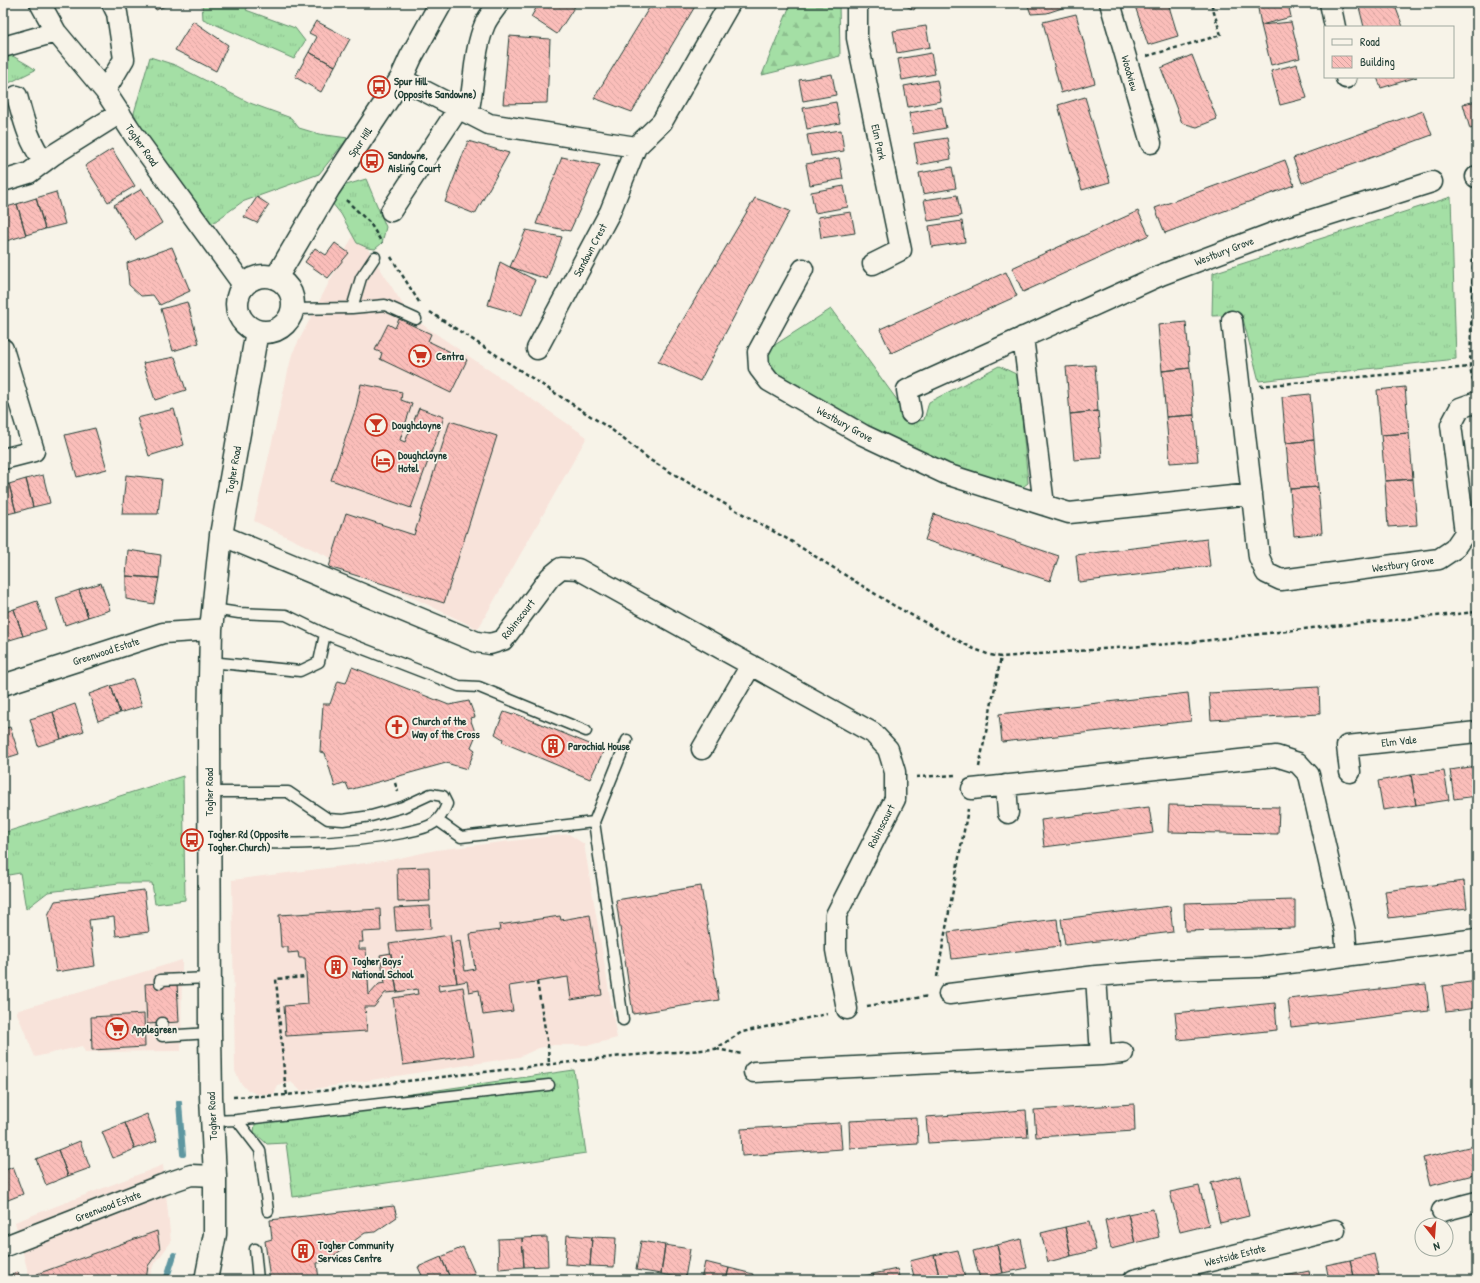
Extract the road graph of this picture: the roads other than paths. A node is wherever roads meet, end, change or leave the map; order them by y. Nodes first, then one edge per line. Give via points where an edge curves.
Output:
1 (40, 3) edge
2 (112, 3) edge
3 (440, 3) edge
4 (499, 3) edge
5 (730, 3) edge
6 (857, 3) edge
7 (1110, 3) edge
8 (1330, 3) edge
9 (1335, 26) edge
10 (56, 32) junction
11 (3, 47) edge
12 (401, 80) junction
13 (105, 91) junction
14 (18, 96) dead end
15 (463, 111) junction
16 (120, 113) junction
17 (1151, 143) dead end
18 (636, 147) junction
19 (44, 162) junction
20 (3, 181) edge
21 (1432, 182) dead end
22 (391, 211) dead end
23 (375, 257) dead end
24 (873, 264) dead end
25 (803, 269) dead end
26 (276, 278) junction
27 (244, 286) junction
28 (352, 308) junction
29 (293, 309) junction
30 (416, 319) dead end
31 (1232, 321) dead end
32 (258, 331) junction
33 (1023, 337) junction
34 (3, 348) edge
35 (537, 349) dead end
36 (1476, 395) edge
37 (911, 413) dead end
38 (3, 459) edge
39 (1252, 494) junction
40 (1044, 504) junction
41 (221, 535) junction
42 (212, 619) junction
43 (325, 634) junction
44 (210, 662) junction
45 (751, 666) junction
46 (3, 685) edge
47 (586, 731) dead end
48 (1477, 732) edge
49 (627, 740) dead end
50 (702, 749) dead end
51 (1350, 772) dead end
52 (975, 781) road end
53 (1006, 786) junction
54 (209, 792) junction
55 (1008, 813) dead end
56 (437, 820) junction
57 (594, 822) junction
58 (209, 840) junction
59 (1477, 939) edge
60 (1346, 956) junction
61 (1096, 976) junction
62 (210, 978) junction
63 (160, 983) dead end
64 (940, 989) road end
65 (847, 1009) road end
66 (623, 1020) dead end
67 (162, 1023) dead end
68 (210, 1033) junction
69 (1123, 1053) dead end
70 (1101, 1055) junction
71 (754, 1072) road end
72 (549, 1085) dead end
73 (237, 1120) junction
74 (212, 1121) junction
75 (215, 1176) junction
76 (1477, 1203) edge
77 (268, 1211) dead end
78 (1442, 1211) dead end
79 (1335, 1230) dead end
80 (3, 1247) edge
81 (255, 1249) dead end
82 (206, 1280) edge
83 (258, 1280) edge
84 (1134, 1280) edge

1 - 10 street, Togher Road
2 - 13 street via 117,13 124,59
3 - 12 street, Spur Hill
4 - 15 street via 485,23 477,52 472,97
5 - 18 street, Sandown Crest via 662,122
6 - 24 street, Elm Park via 858,38 901,250
7 - 17 street, Woodview
8 - 9 street
10 - 11 street
10 - 13 street, Togher Road
12 - 15 street
12 - 26 street, Spur Hill via 329,188
13 - 16 street, Togher Road
14 - 19 street via 26,129 34,148
15 - 18 street via 489,124
15 - 22 street
16 - 19 street
16 - 27 street, Togher Road
18 - 35 street, Sandown Crest via 610,212
19 - 20 street via 29,173
21 - 33 street, Westbury Grove via 1286,228 1168,272
23 - 28 lane via 361,278
25 - 40 street, Westbury Grove via 758,352 759,368 769,381 863,435 946,474
26 - 27 street via 259,277
26 - 29 street via 290,291
27 - 32 street via 239,294 238,312 249,327
28 - 29 lane
28 - 30 lane via 385,306
29 - 32 street via 290,318 280,328 267,332
31 - 39 street, Westbury Grove
32 - 41 street, Togher Road
33 - 37 street, Westbury Grove via 907,390
33 - 40 street
34 - 38 street via 34,451
36 - 39 street, Westbury Grove via 1460,408 1451,425 1465,533 1454,549 1439,559 1281,580 1266,573 1259,557
39 - 40 street, Westbury Grove via 1069,513
41 - 42 street, Togher Road
41 - 45 street, Robinscourt via 477,642 490,644 503,640 550,577 561,568 578,569
42 - 43 lane via 239,613 286,616
42 - 44 street, Togher Road
42 - 46 street, Greenwood Estate via 163,632
43 - 44 lane via 319,662 300,671
43 - 47 lane via 460,686 479,687
44 - 54 street, Togher Road
45 - 50 street
45 - 65 street, Robinscourt via 874,733 888,749 896,772 895,799 836,915 836,950
48 - 51 street, Elm Vale via 1347,746
49 - 57 lane
52 - 53 street
53 - 55 street
53 - 60 street via 1276,756 1298,763 1309,775 1345,932
54 - 56 lane via 288,792 328,819 342,820 371,816 403,807 431,794 443,796 447,804 443,815
54 - 58 street, Togher Road
56 - 57 lane via 461,837
56 - 58 lane via 425,827 382,837 329,842 299,844
57 - 66 lane
58 - 62 street, Togher Road
59 - 60 street
60 - 61 street via 1258,967
61 - 64 street
61 - 70 street
62 - 63 lane via 160,980
62 - 68 street, Togher Road
67 - 68 lane via 162,1036
68 - 74 street, Togher Road
69 - 70 street
70 - 71 street
72 - 73 lane
73 - 74 lane
73 - 77 lane via 260,1150
74 - 75 street, Togher Road
75 - 80 street, Greenwood Estate via 191,1175
75 - 82 street, Togher Road via 215,1234
76 - 78 street
79 - 84 street, Westside Estate
81 - 83 lane

